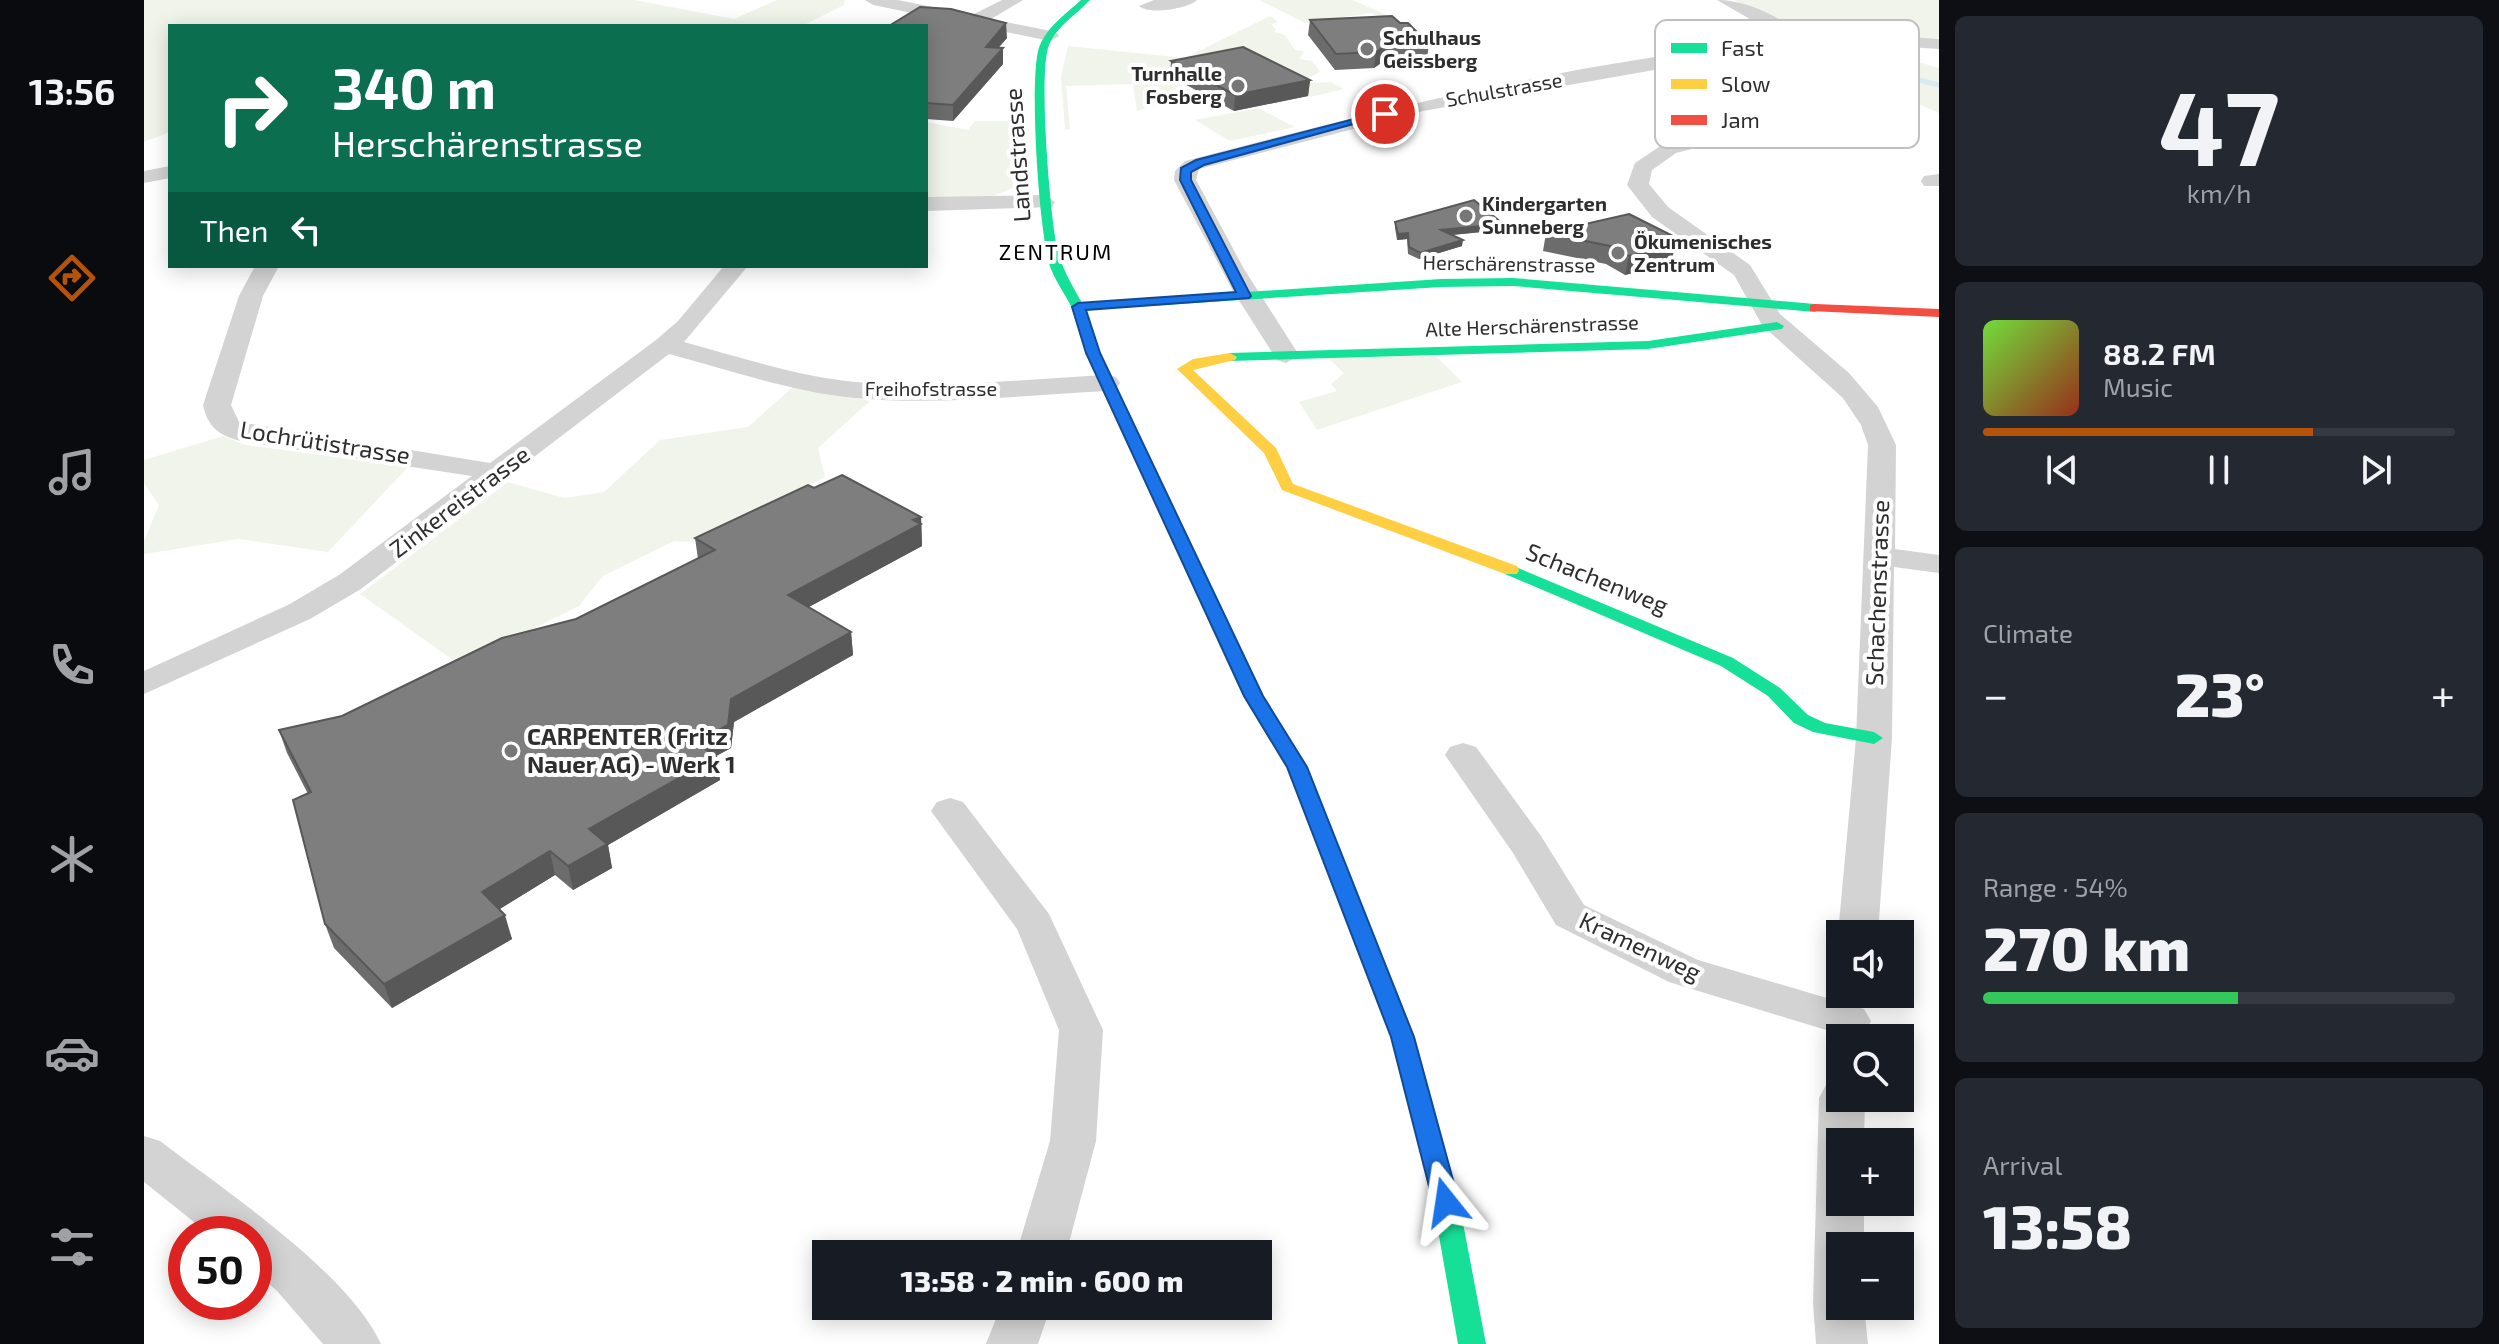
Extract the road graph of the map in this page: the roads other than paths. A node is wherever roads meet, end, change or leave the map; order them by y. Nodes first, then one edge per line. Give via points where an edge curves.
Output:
1 (873, 0) edge
2 (1015, 0) edge
3 (1086, 0) edge
4 (1189, 0) edge
5 (1725, 0) edge
6 (1147, 6) dead end
7 (1766, 20) edge
8 (973, 21) junction
9 (1050, 36) junction
10 (1919, 42) edge
11 (1939, 44) edge
12 (1655, 65) edge
13 (1673, 148) edge
14 (168, 172) edge
15 (144, 177) edge
16 (1044, 202) junction
17 (928, 204) edge
18 (266, 268) edge
19 (734, 268) edge
20 (1245, 296) junction
21 (1757, 303) junction
22 (1078, 307) junction
23 (1939, 313) edge
24 (1777, 326) junction
25 (665, 345) junction
26 (1286, 355) junction
27 (1107, 383) junction
28 (498, 474) junction
29 (1287, 487) joint
30 (1879, 556) junction
31 (1939, 564) edge
32 (144, 684) edge
33 (1874, 738) junction
34 (1463, 755) dead end
35 (950, 811) dead end
36 (1859, 920) edge
37 (1850, 1018) edge
38 (1840, 1112) edge
39 (144, 1155) edge
40 (222, 1216) edge
41 (1045, 1240) edge
42 (272, 1256) edge
43 (1021, 1320) edge
44 (355, 1344) edge
45 (1012, 1344) edge
46 (1472, 1344) edge
47 (1842, 1344) edge

1 - 8 street
2 - 8 street
3 - 9 main road, Landstrasse
4 - 6 street
5 - 7 street
8 - 9 street
9 - 16 main road, Landstrasse via 1036,76 1044,133
10 - 11 street
12 - 20 street, Schulstrasse via 1422,105 1192,165 1185,180
13 - 21 street, Schachenstrasse via 1649,159 1638,185 1652,205 1742,270 1752,282
14 - 15 street
16 - 17 street
16 - 22 main road, Landstrasse via 1055,265
18 - 28 street, Lochrütistrasse via 251,296 217,405 229,428 260,438
19 - 25 street, Zinkereistrasse
20 - 21 main road, Herschärenstrasse via 1513,282
20 - 22 main road, Herschärenstrasse
20 - 26 street, Schulstrasse
21 - 23 main road, Herschärenstrasse
21 - 24 street, Schachenstrasse
22 - 27 main road, Landstrasse
24 - 26 main road, Alte Herschärenstrasse via 1648,345
24 - 30 street, Schachenstrasse via 1847,382 1878,432
25 - 27 street, Freihofstrasse via 854,390
25 - 28 street, Zinkereistrasse
26 - 29 main road, Alte Herschärenstrasse via 1233,357 1184,369 1271,451
27 - 46 main road, Landstrasse via 1254,696 1297,767 1359,920 1403,1037 1446,1202
28 - 32 street, Zinkereistrasse via 319,601
29 - 33 main road, Schachenweg via 1656,629 1727,662 1774,692 1801,719
30 - 31 street
30 - 33 street, Schachenstrasse
33 - 36 street, Schachenstrasse
34 - 37 street, Kramenweg via 1570,915 1684,971
35 - 41 street via 1035,924 1081,1030 1073,1141
38 - 47 street
39 - 40 street
42 - 44 street
43 - 45 street

